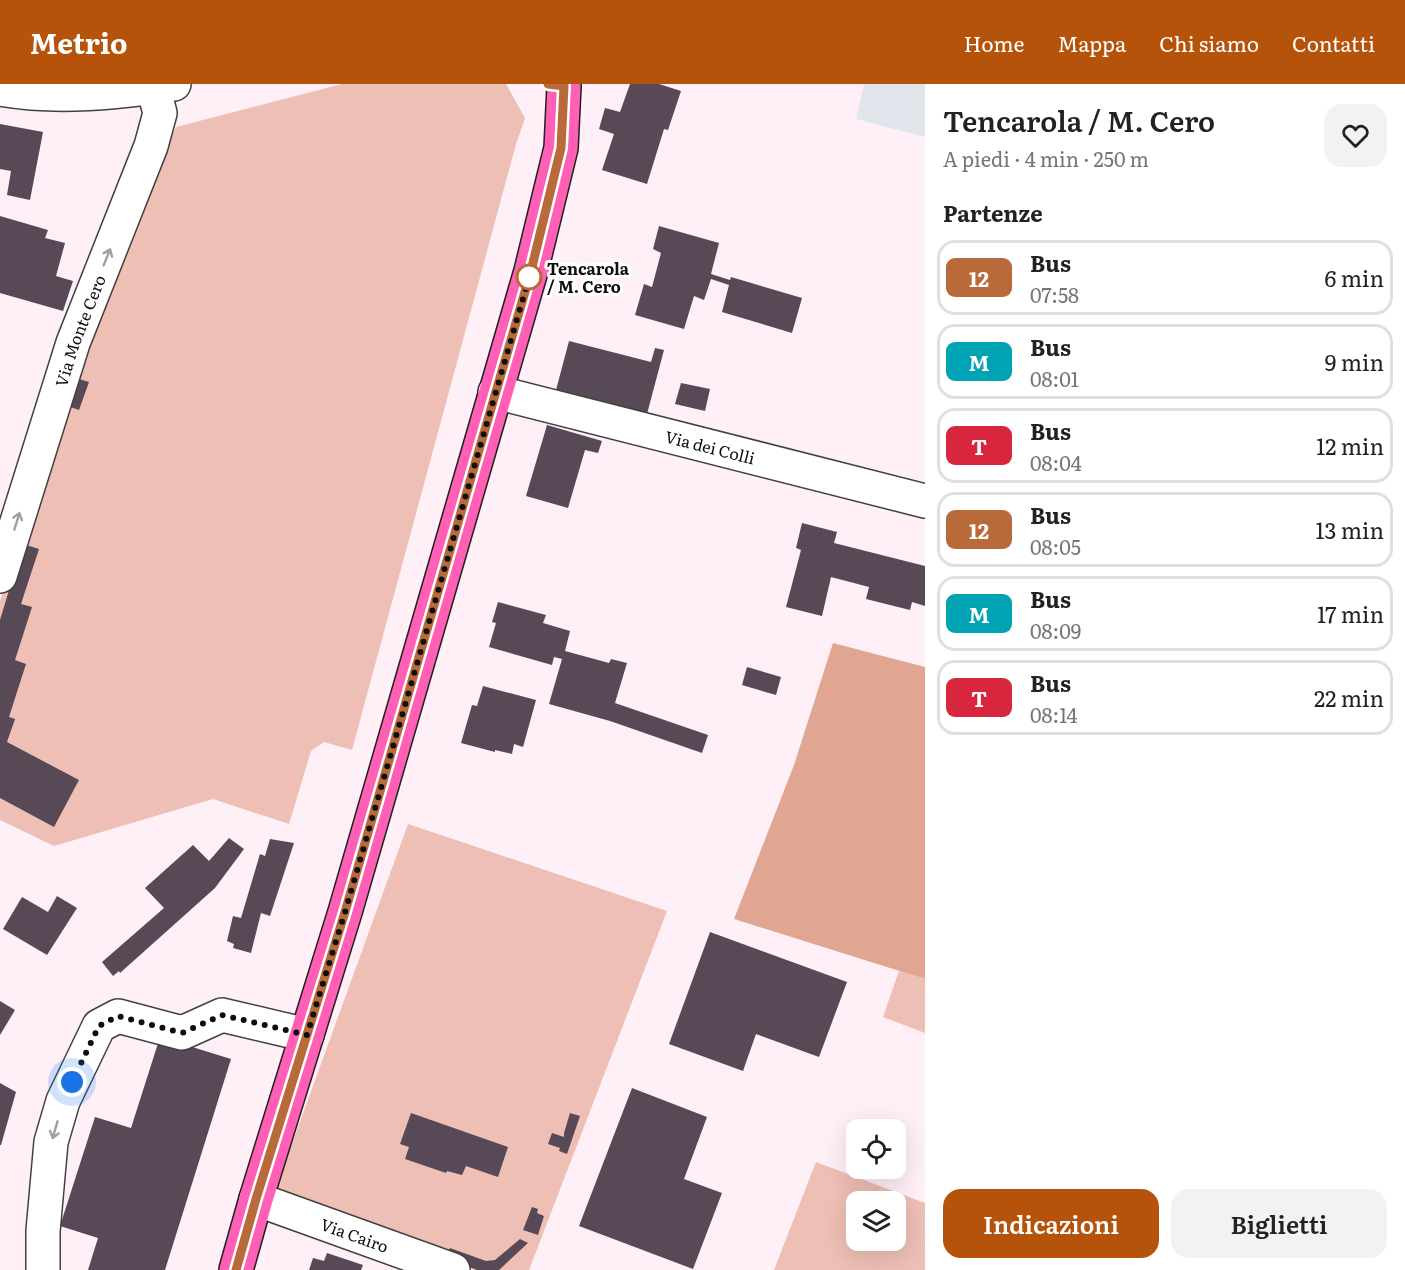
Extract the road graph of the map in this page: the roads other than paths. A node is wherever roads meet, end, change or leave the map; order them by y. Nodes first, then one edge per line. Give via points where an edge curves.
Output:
1 (560, 85) edge
2 (164, 86) edge
3 (0, 89) edge
4 (495, 392) junction
5 (925, 501) edge
6 (0, 576) edge
7 (307, 1035) junction
8 (256, 1199) junction
9 (43, 1270) edge
10 (236, 1270) edge
11 (453, 1270) edge

1 - 4 main road via 561,148 531,271
2 - 3 street, Via Monte Cero via 88,93
6 -> 2 street, Via Monte Cero via 73,343 151,146
4 - 5 street, Via dei Colli
4 - 7 main road
7 - 8 main road
7 -> 9 street via 222,1015 182,1033 118,1016 99,1026 63,1101 51,1142
8 - 10 main road
8 - 11 street, Via Cairo

